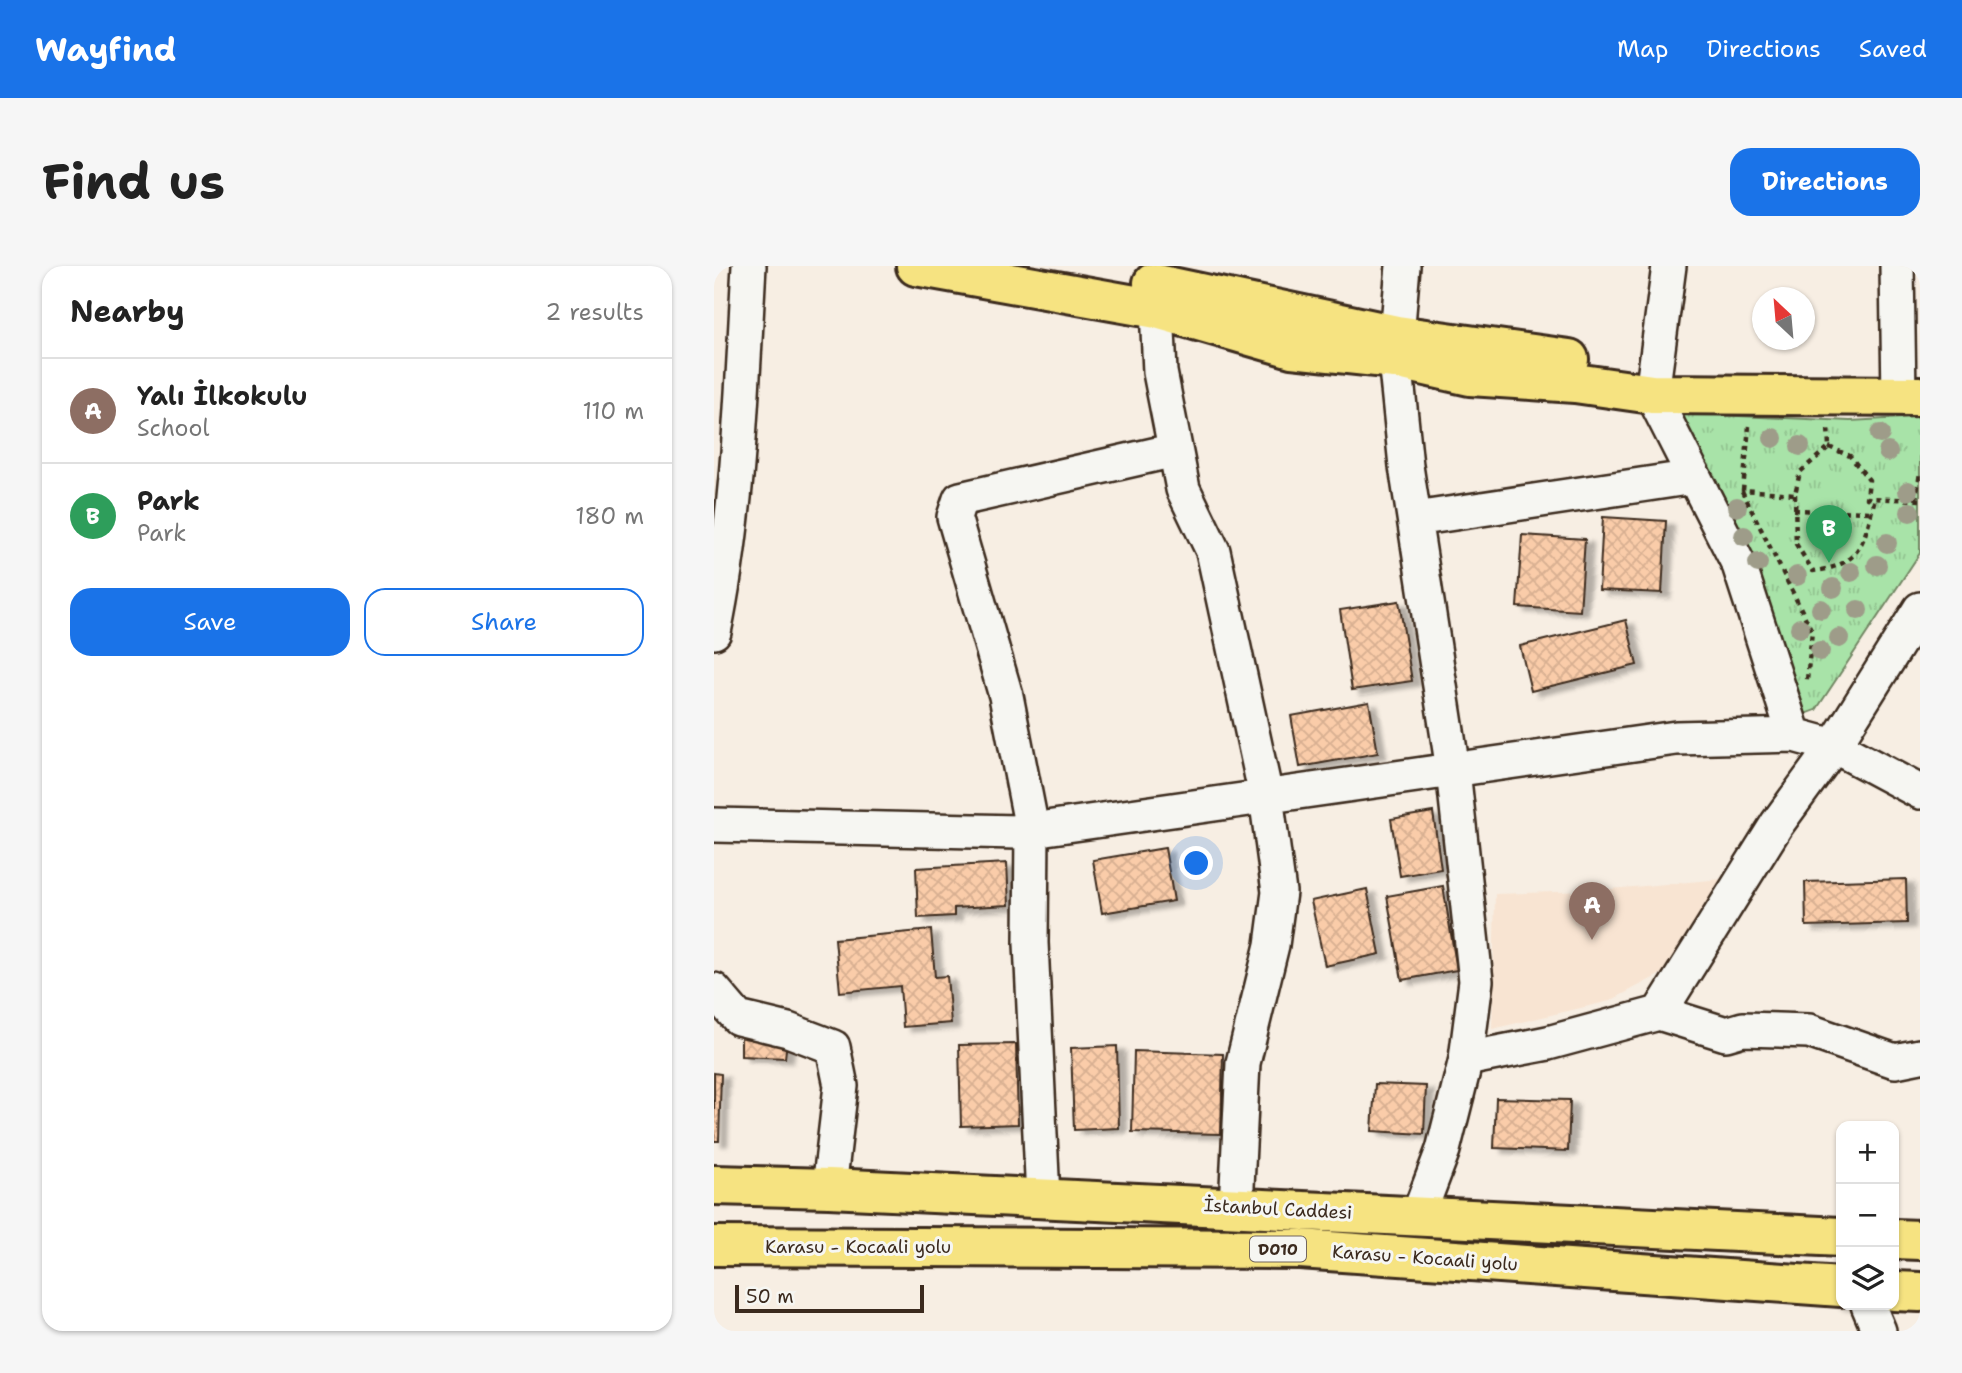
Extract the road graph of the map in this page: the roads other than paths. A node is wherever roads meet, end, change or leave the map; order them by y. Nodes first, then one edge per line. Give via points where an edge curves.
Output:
1 (749, 266) edge
2 (1071, 266) edge
3 (1403, 266) edge
4 (1669, 266) edge
5 (1897, 266) edge
6 (928, 267) edge
7 (1157, 309) junction
8 (1396, 347) junction
9 (1654, 383) junction
10 (1910, 384) edge
11 (1175, 450) junction
12 (1694, 477) junction
13 (1415, 519) junction
14 (1920, 609) edge
15 (714, 632) edge
16 (1794, 735) junction
17 (1834, 746) junction
18 (1453, 770) junction
19 (1920, 792) edge
20 (1266, 796) junction
21 (714, 825) edge
22 (1032, 829) junction
23 (714, 990) edge
24 (1659, 1013) junction
25 (1920, 1056) edge
26 (1466, 1059) junction
27 (714, 1185) edge
28 (829, 1188) junction
29 (1043, 1198) junction
30 (1236, 1207) junction
31 (1418, 1216) junction
32 (1836, 1237) edge
33 (1899, 1239) edge
34 (1920, 1240) edge
35 (714, 1246) edge
36 (1836, 1287) edge
37 (1899, 1291) edge
38 (1920, 1292) edge
39 (1870, 1310) edge
40 (1879, 1331) edge

1 - 15 street via 741,408 724,583
2 - 8 main road
3 - 8 street
4 - 9 street
5 - 10 street
6 - 7 main road
7 - 8 main road via 1292,348
7 - 11 street via 1160,372
8 - 9 main road via 1470,376
8 - 13 street
9 - 10 main road
9 - 10 main road via 1827,393
9 - 12 street
11 - 20 street via 1183,489 1213,551
11 - 22 street via 960,499 954,517 1006,696
12 - 13 street
12 - 16 street via 1739,565
13 - 18 street
14 - 17 street
16 - 17 street
16 - 18 street via 1676,738
17 - 19 street
17 - 24 street via 1777,824
18 - 20 street
18 - 26 street via 1476,981
20 - 22 street
20 - 30 street via 1279,892 1272,945 1243,1063
21 - 22 street
22 - 29 street via 1031,943
23 - 28 street via 738,1018 833,1047 841,1086
24 - 25 street via 1726,1034 1743,1029 1809,1031 1895,1061
24 - 26 street
26 - 31 street via 1443,1150
27 - 28 main road, İstanbul Caddesi / D010
28 - 29 main road, İstanbul Caddesi / D010
29 - 30 main road, İstanbul Caddesi / D010
30 - 31 main road, İstanbul Caddesi / D010
31 - 32 main road, İstanbul Caddesi / D010
33 - 34 main road
35 - 36 main road, Karasu - Kocaali yolu / D010 via 1300,1249
37 - 38 main road
39 - 40 street

